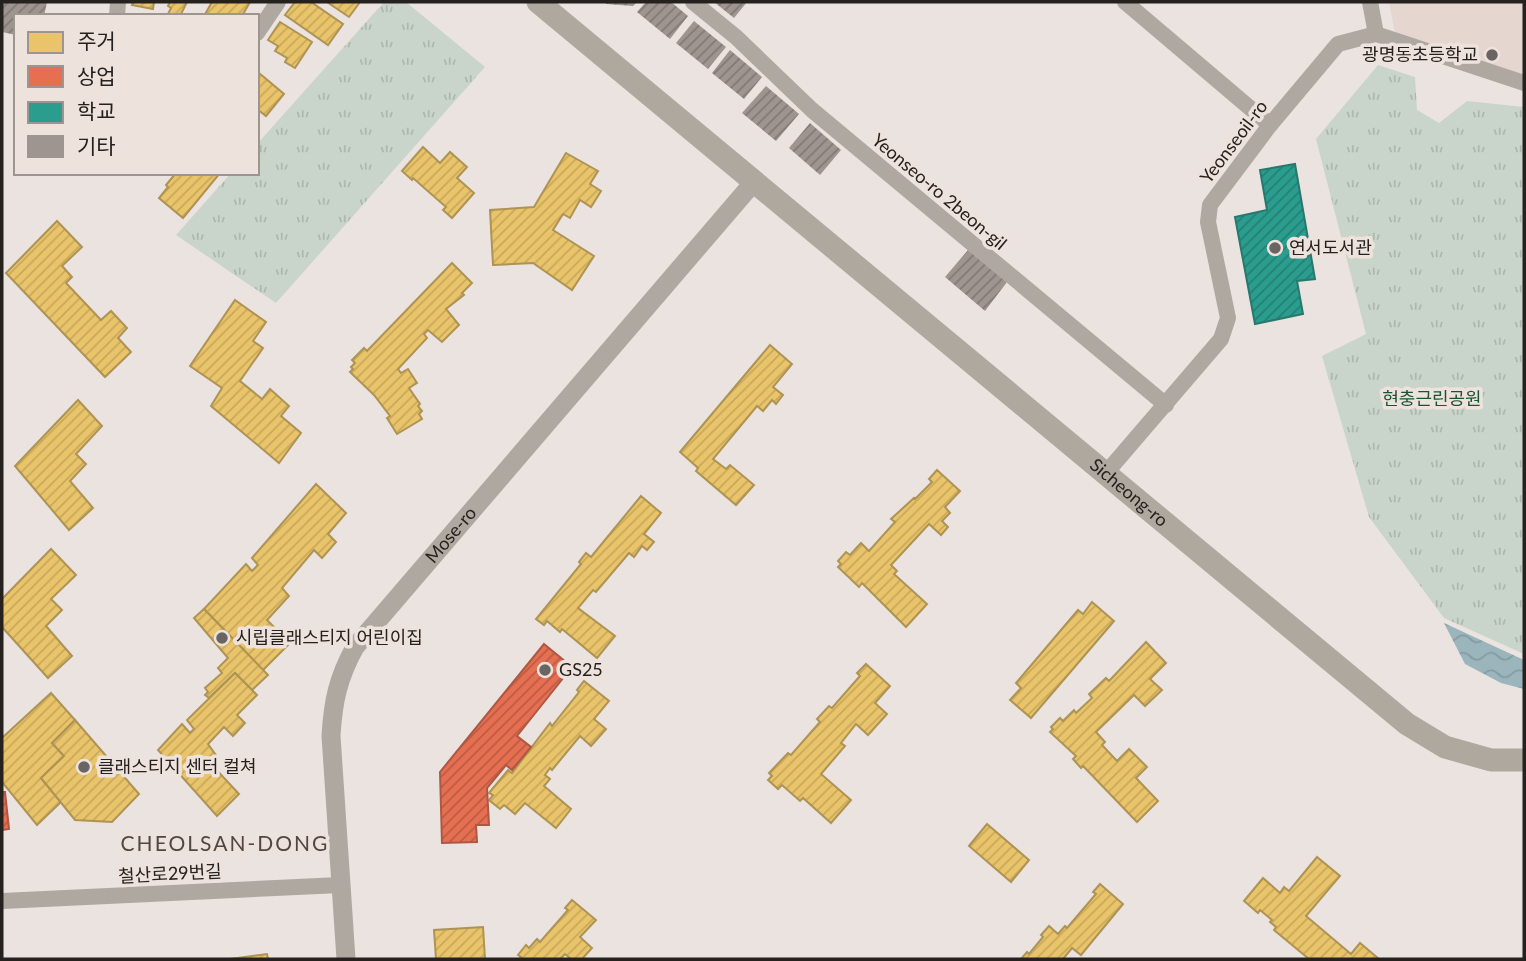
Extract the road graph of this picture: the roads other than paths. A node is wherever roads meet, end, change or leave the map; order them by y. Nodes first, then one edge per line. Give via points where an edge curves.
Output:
1 (278, 2) edge
2 (538, 2) edge
3 (693, 2) edge
4 (1125, 2) edge
5 (1370, 2) edge
6 (259, 30) edge
7 (1376, 34) junction
8 (1524, 83) edge
9 (1270, 125) junction
10 (753, 183) junction
11 (1166, 405) junction
12 (1106, 473) junction
13 (1524, 760) edge
14 (340, 885) junction
15 (2, 901) edge
16 (346, 959) edge

1 - 6 street
2 - 10 main road, Sicheong-ro
3 - 11 street, Yeonseo-ro 2beon-gil via 822,118
4 - 9 street
5 - 7 street
7 - 8 street
7 - 9 street, Yeonseoil-ro via 1338,44
9 - 11 street, Yeonseoil-ro via 1210,205 1208,222 1228,318 1221,339
10 - 12 main road, Sicheong-ro
10 - 14 street, Mose-ro via 355,646 333,704
11 - 12 street, Yeonseoil-ro
12 - 13 main road, Sicheong-ro via 1407,724 1445,747 1490,760
14 - 15 street, 철산로29번길
14 - 16 street, Mose-ro

